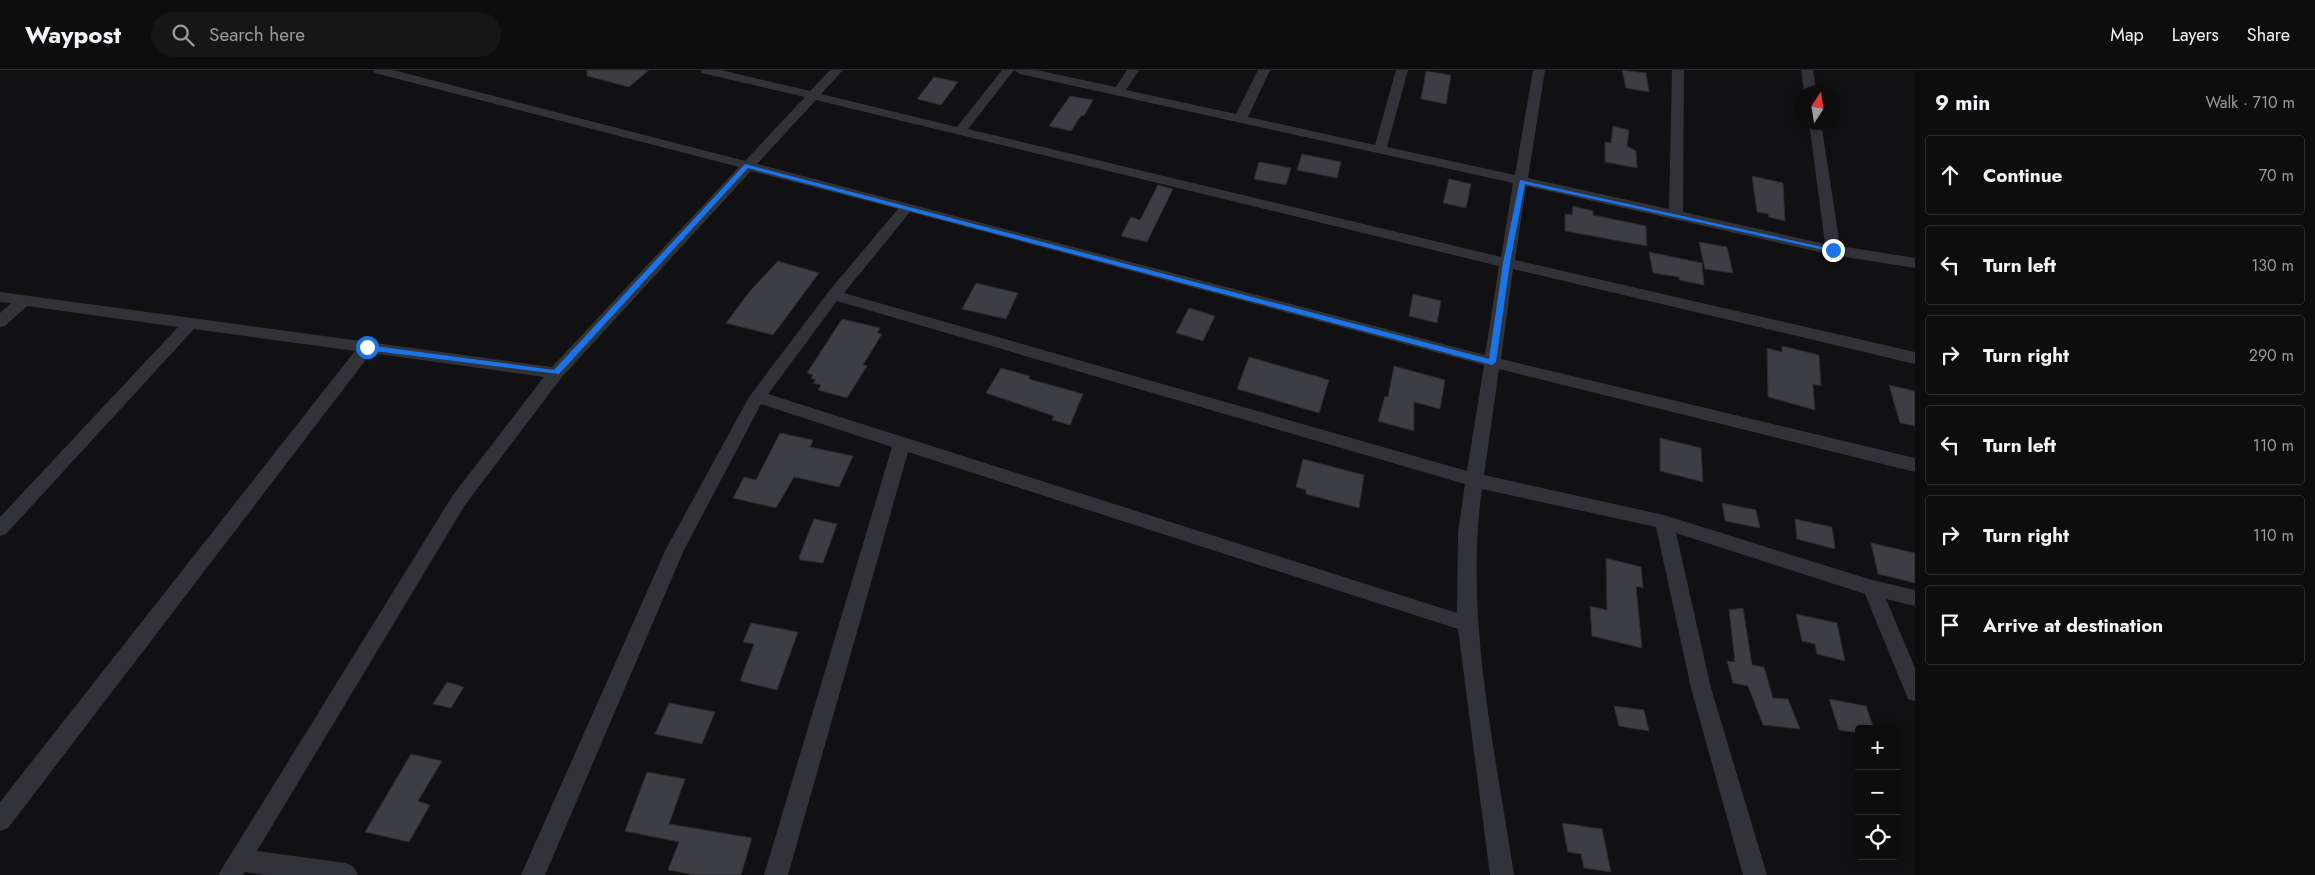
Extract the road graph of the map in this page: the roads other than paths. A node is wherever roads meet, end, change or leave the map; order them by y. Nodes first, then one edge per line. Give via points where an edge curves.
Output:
1 (379, 70) edge
2 (706, 70) edge
3 (837, 70) edge
4 (1008, 70) edge
5 (1020, 70) edge
6 (1133, 70) edge
7 (1264, 70) edge
8 (1402, 70) edge
9 (1540, 70) edge
10 (1678, 70) edge
11 (1807, 70) edge
12 (1809, 85) edge
13 (1119, 92) junction
14 (812, 97) junction
15 (1240, 119) junction
16 (1816, 130) edge
17 (960, 131) junction
18 (1380, 150) junction
19 (747, 166) junction
20 (1522, 181) junction
21 (907, 207) junction
22 (1676, 215) junction
23 (1833, 250) junction
24 (1507, 263) junction
25 (1915, 263) edge
26 (834, 296) junction
27 (0, 297) edge
28 (23, 301) junction
29 (0, 322) edge
30 (189, 324) junction
31 (367, 347) junction
32 (1915, 358) edge
33 (1492, 362) junction
34 (556, 373) junction
35 (757, 397) junction
36 (901, 445) junction
37 (1915, 465) edge
38 (1474, 480) junction
39 (1664, 522) junction
40 (0, 529) edge
41 (1872, 588) junction
42 (1915, 598) edge
43 (1466, 624) junction
44 (1915, 692) edge
45 (0, 820) edge
46 (235, 867) edge
47 (346, 875) edge
48 (533, 875) edge
49 (776, 875) edge
50 (1502, 875) edge
51 (1755, 875) edge

1 - 19 street
2 - 14 street
3 - 14 street
4 - 17 street
5 - 13 street
6 - 13 street
7 - 15 street
8 - 18 street
9 - 20 street
10 - 22 street
11 - 12 street
13 - 15 street
14 - 17 street
14 - 19 street
15 - 18 street
16 - 23 street
17 - 24 street
18 - 20 street
19 - 21 street
19 - 34 street
20 - 22 street
20 - 24 street
21 - 26 street
21 - 33 street
22 - 23 street
23 - 25 street
24 - 32 street
24 - 33 street
26 - 35 street
26 - 38 street
27 - 28 street
28 - 29 street
28 - 30 street
30 - 31 street
30 - 40 street
31 - 34 street
31 - 45 street
33 - 37 street
33 - 38 street
34 - 46 street via 459,500
35 - 36 street
35 - 48 street via 675,549
36 - 43 street
36 - 49 street
38 - 39 street
38 - 43 street via 1467,532
39 - 41 street
39 - 51 street via 1701,688
41 - 42 street
41 - 44 street
43 - 50 street
46 - 47 street

